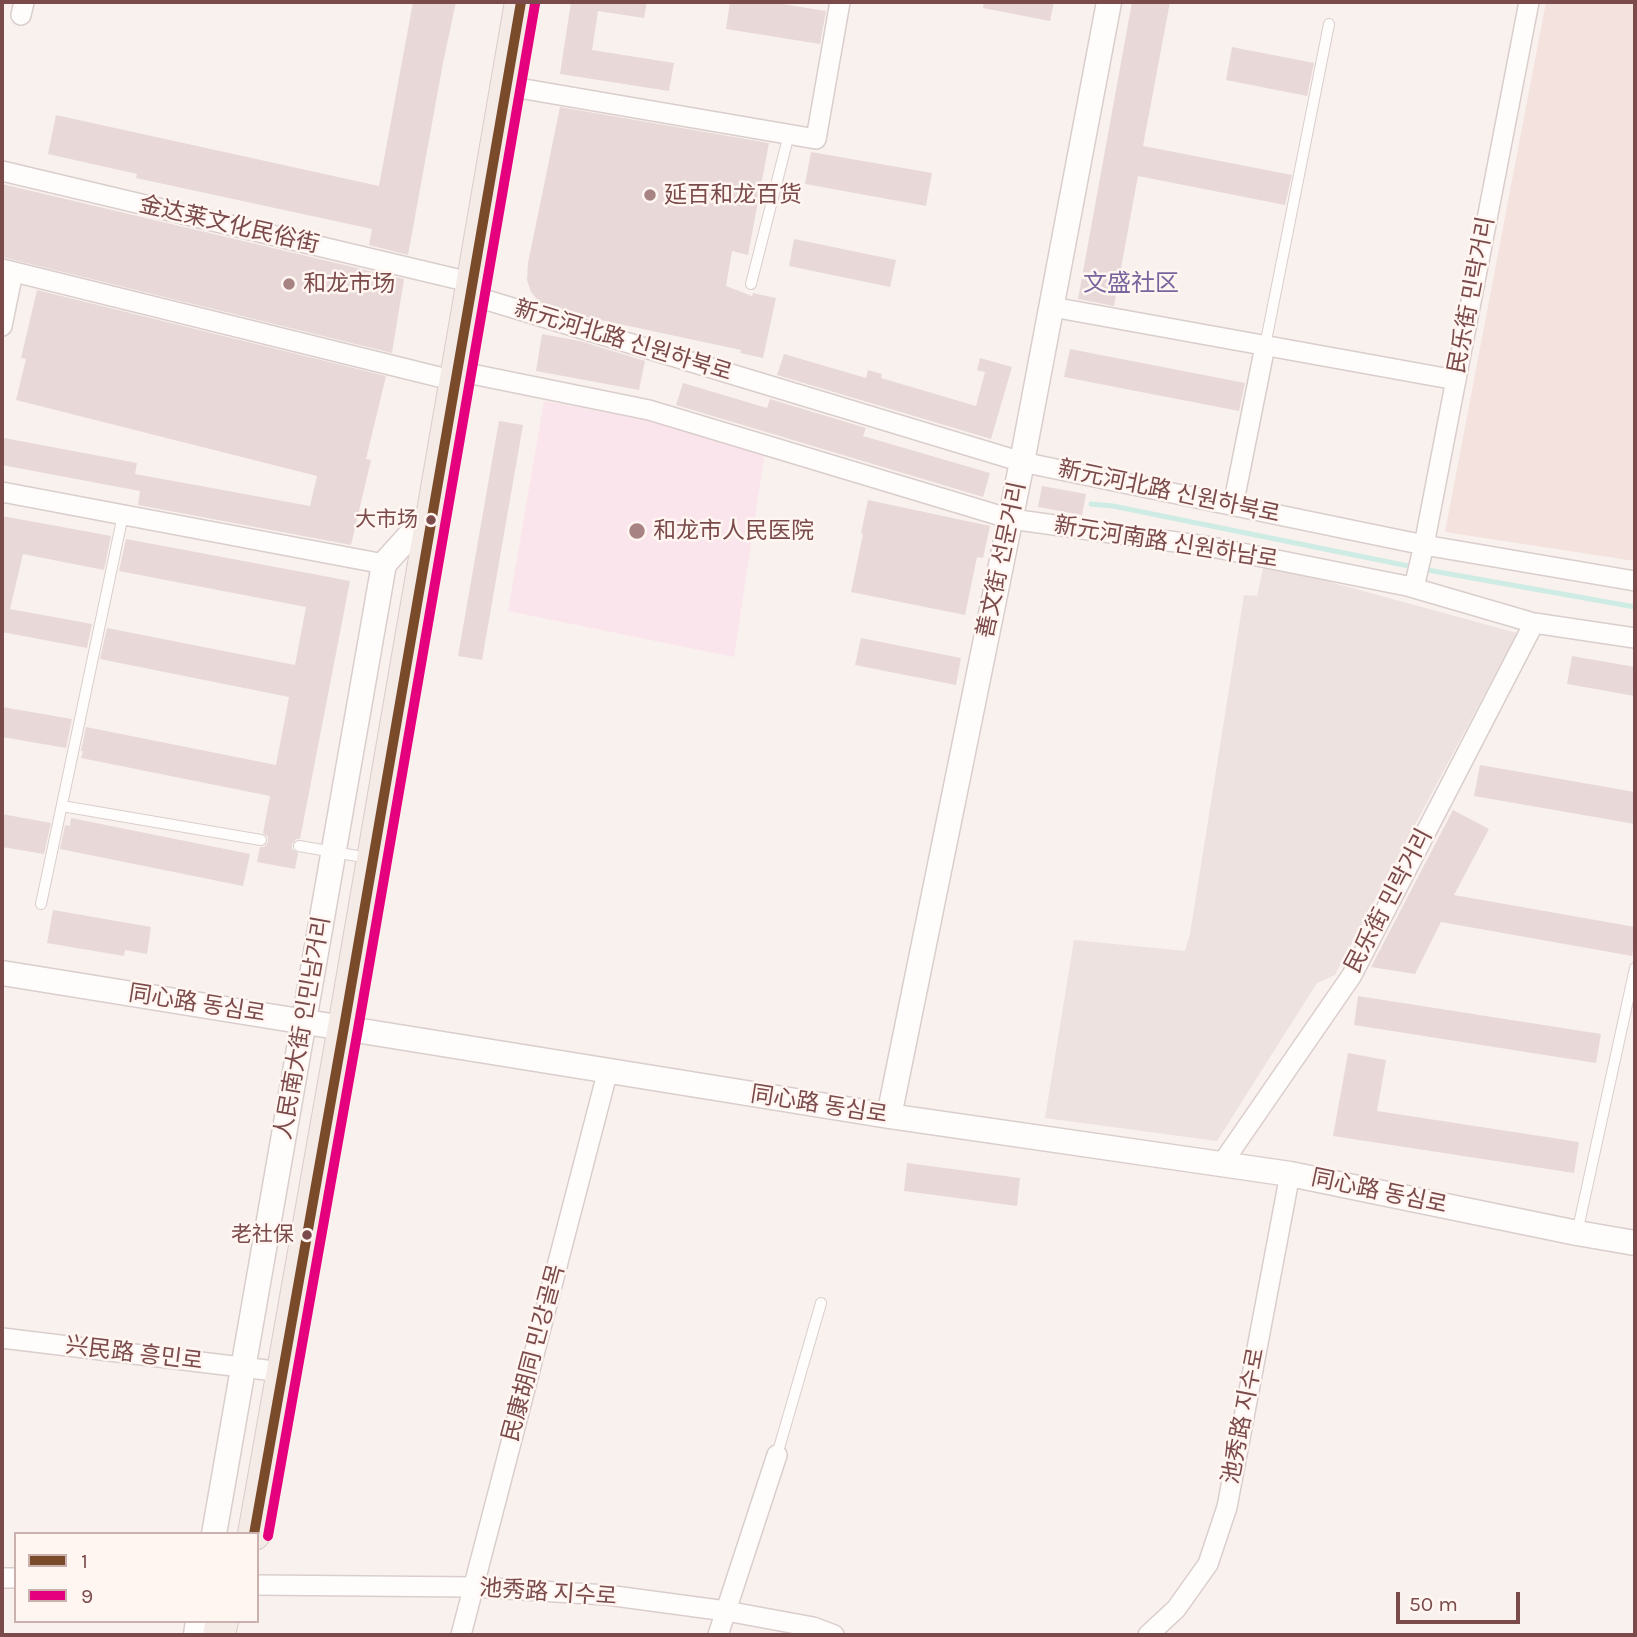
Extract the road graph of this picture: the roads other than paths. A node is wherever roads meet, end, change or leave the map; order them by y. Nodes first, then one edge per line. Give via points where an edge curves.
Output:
1 (504, 2) edge
2 (521, 2) edge
3 (840, 2) edge
4 (1109, 2) edge
5 (1529, 2) edge
6 (1329, 24) dead end
7 (507, 86) junction
8 (789, 134) junction
9 (2, 171) edge
10 (7, 271) edge
11 (751, 284) dead end
12 (463, 287) junction
13 (1052, 307) junction
14 (2, 326) edge
15 (1265, 346) junction
16 (448, 374) junction
17 (1456, 380) junction
18 (1022, 462) junction
19 (2, 492) edge
20 (1233, 506) junction
21 (123, 515) junction
22 (1011, 519) junction
23 (412, 533) junction
24 (1422, 551) junction
25 (384, 564) junction
26 (1635, 581) edge
27 (1415, 583) junction
28 (1534, 623) junction
29 (1635, 638) edge
30 (62, 806) junction
31 (261, 840) dead end
32 (299, 846) dead end
33 (345, 855) junction
34 (41, 904) dead end
35 (1635, 968) edge
36 (2, 973) edge
37 (325, 1024) junction
38 (608, 1070) junction
39 (890, 1116) junction
40 (1221, 1165) junction
41 (1290, 1174) junction
42 (1577, 1233) junction
43 (1635, 1243) edge
44 (821, 1303) dead end
45 (2, 1338) edge
46 (255, 1368) junction
47 (777, 1455) joint
48 (214, 1532) edge
49 (238, 1532) edge
50 (254, 1532) edge
51 (259, 1585) edge
52 (472, 1587) junction
53 (726, 1611) junction
54 (461, 1635) edge
55 (718, 1635) edge
56 (834, 1635) edge
57 (1148, 1635) edge

1 - 12 main road, 人民南大街 인민남거리
2 - 7 main road, 人民南大街 인민남거리
3 - 8 street via 816,139
4 - 13 street, 善文街 선문거리
5 - 17 street, 民乐街 민락거리
6 - 15 lane
7 - 8 street
7 - 12 main road, 人民南大街 인민남거리
8 - 11 lane
9 - 12 street, 金达莱文化民俗街
10 - 14 street
10 - 16 street, 新元河南路 신원하남로
12 - 16 main road, 人民南大街 인민남거리
12 - 18 street, 新元河北路 신원하북로
13 - 15 street
13 - 18 street, 善文街 선문거리
15 - 17 street
15 - 20 street
16 - 22 street, 新元河南路 신원하남로 via 649,410
16 - 23 main road, 人民南大街 인민남거리
16 - 37 main road, 人民南大街 인민남거리
17 - 24 street, 民乐街 민락거리
18 - 20 street, 新元河北路 신원하북로
18 - 22 street, 善文街 선문거리
19 - 21 street
20 - 24 street, 新元河北路 신원하북로
21 - 25 street
21 - 30 lane
22 - 27 street, 新元河南路 신원하남로 via 1212,547
22 - 39 street, 善文街 선문거리
23 - 25 street
23 - 33 main road, 人民南大街 인민남거리
24 - 26 street, 新元河北路 신원하북로
24 - 27 street, 民乐街 민락거리
25 - 33 street, 人民南大街 인민남거리
27 - 28 street, 新元河南路 신원하남로
28 - 29 street, 新元河南路 신원하남로
28 - 40 street, 民乐街 민락거리 via 1352,975
30 - 31 lane
30 - 34 lane
32 - 33 lane
33 - 37 main road, 人民南大街 인민남거리
35 - 42 lane
36 - 37 street, 同心路 동심로
37 - 38 street, 同心路 동심로
37 - 46 main road, 人民南大街 인민남거리
37 - 50 main road, 人民南大街 인민남거리
38 - 39 street, 同心路 동심로
38 - 52 street, 民康胡同 민강골목
39 - 40 street, 同心路 동심로
40 - 41 street, 同心路 동심로
41 - 42 street, 同心路 동심로
41 - 57 street, 池秀路 지수로 via 1227,1507 1208,1564 1176,1609
42 - 43 street, 同心路 동심로
44 - 47 lane
45 - 46 street, 兴民路 흥민로
46 - 48 street, 人民南大街 인민남거리
46 - 49 main road, 人民南大街 인민남거리
47 - 53 street
51 - 52 street, 池秀路 지수로
52 - 53 street, 池秀路 지수로 via 607,1595
52 - 54 street, 民康胡同 민강골목
53 - 55 street
53 - 56 street, 池秀路 지수로

